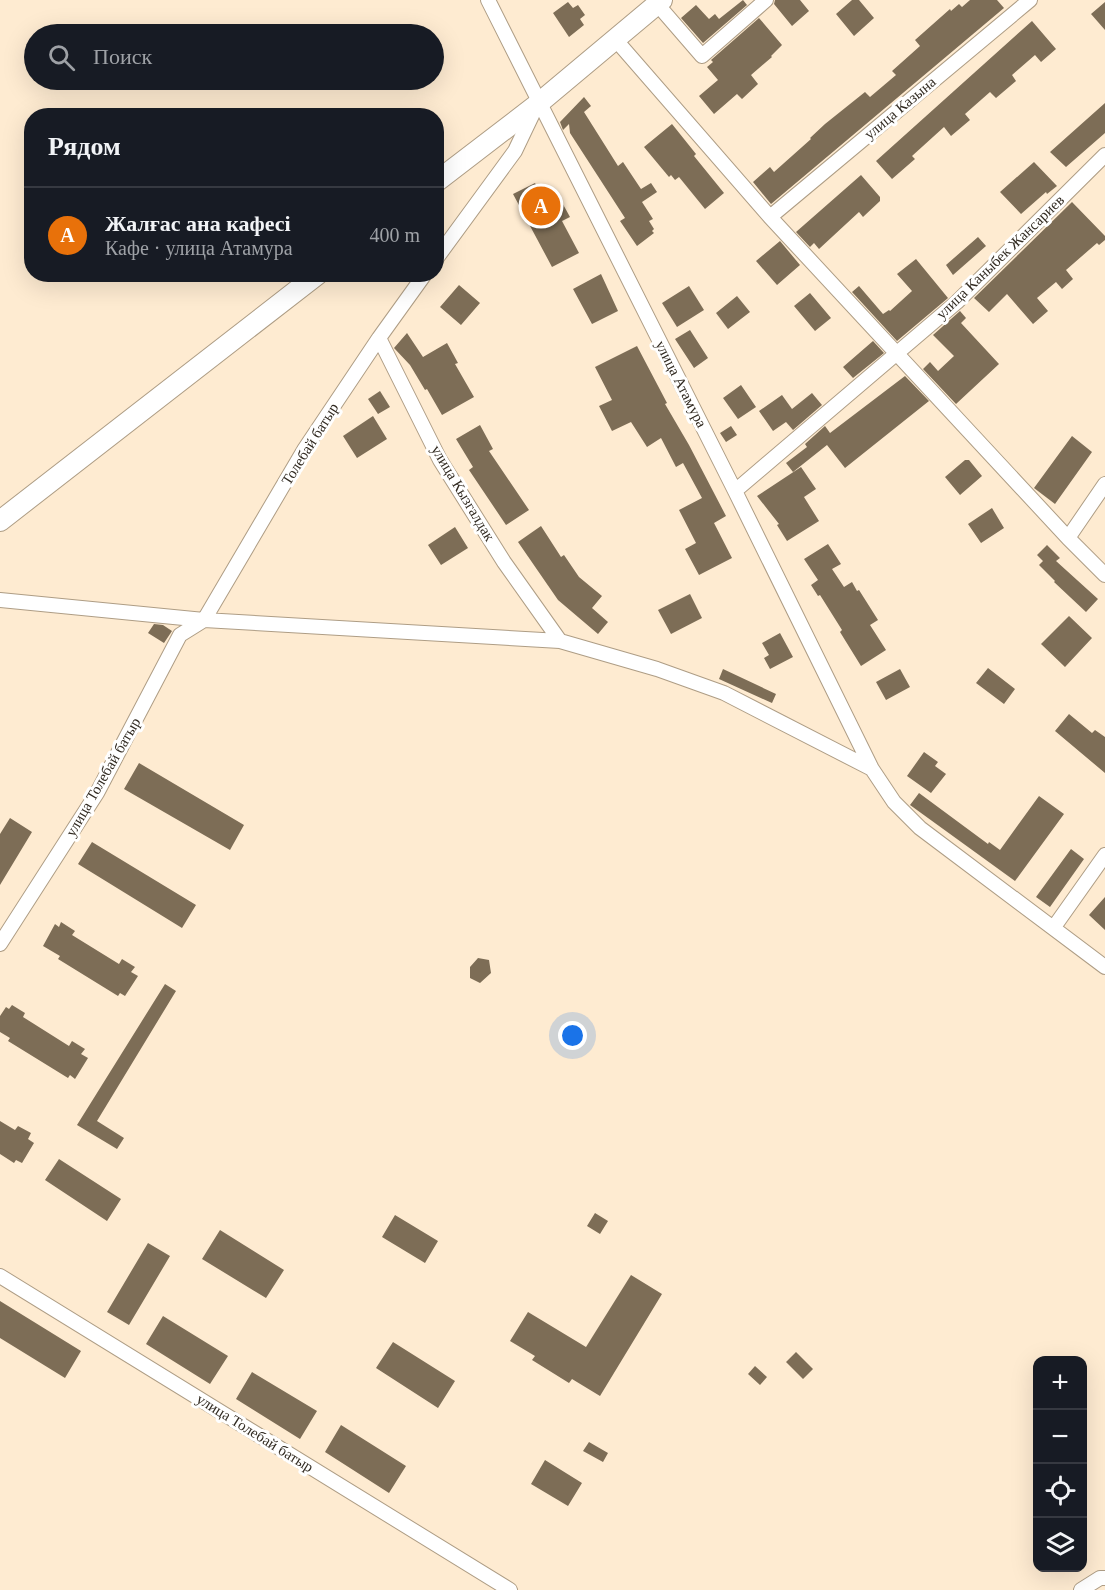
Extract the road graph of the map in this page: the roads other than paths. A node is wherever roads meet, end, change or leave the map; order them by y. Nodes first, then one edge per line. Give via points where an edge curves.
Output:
1 (488, 0) edge
2 (766, 0) edge
3 (1030, 0) edge
4 (659, 2) edge
5 (615, 39) junction
6 (539, 102) junction
7 (1105, 155) edge
8 (444, 176) edge
9 (770, 217) junction
10 (444, 248) edge
11 (308, 282) edge
12 (419, 282) edge
13 (379, 338) junction
14 (896, 354) junction
15 (1105, 484) edge
16 (735, 491) junction
17 (0, 521) edge
18 (1068, 538) junction
19 (1105, 575) edge
20 (0, 600) edge
21 (204, 620) junction
22 (560, 641) junction
23 (872, 769) junction
24 (1105, 855) edge
25 (1054, 927) junction
26 (0, 944) edge
27 (1105, 967) edge
28 (0, 1276) edge
29 (1105, 1578) edge
30 (510, 1590) edge
31 (1081, 1590) edge

1 - 6 street, улица Атамура
2 - 4 street via 702,56
3 - 9 street, улица Казына
4 - 5 street
5 - 6 street
5 - 9 street
6 - 8 street
6 - 10 street via 515,151
6 - 16 street, улица Атамура
7 - 14 street, улица Каныбек Жансариев via 957,302
9 - 14 street
11 - 17 street
12 - 13 street, Толебай батыр
13 - 21 street, Толебай батыр via 304,450
13 - 22 street, улица Кызгалдак via 440,460 504,562
14 - 16 street, улица Каныбек Жансариев
14 - 18 street
15 - 18 street
16 - 23 street, улица Атамура
18 - 19 street
20 - 21 street
21 - 22 street
21 - 26 street, улица Толебай батыр via 180,635 97,794
22 - 23 street via 724,693
23 - 25 street, улица Атамура via 894,802 920,828
24 - 25 street
25 - 27 street, улица Атамура
28 - 30 street, улица Толебай батыр
29 - 31 street

